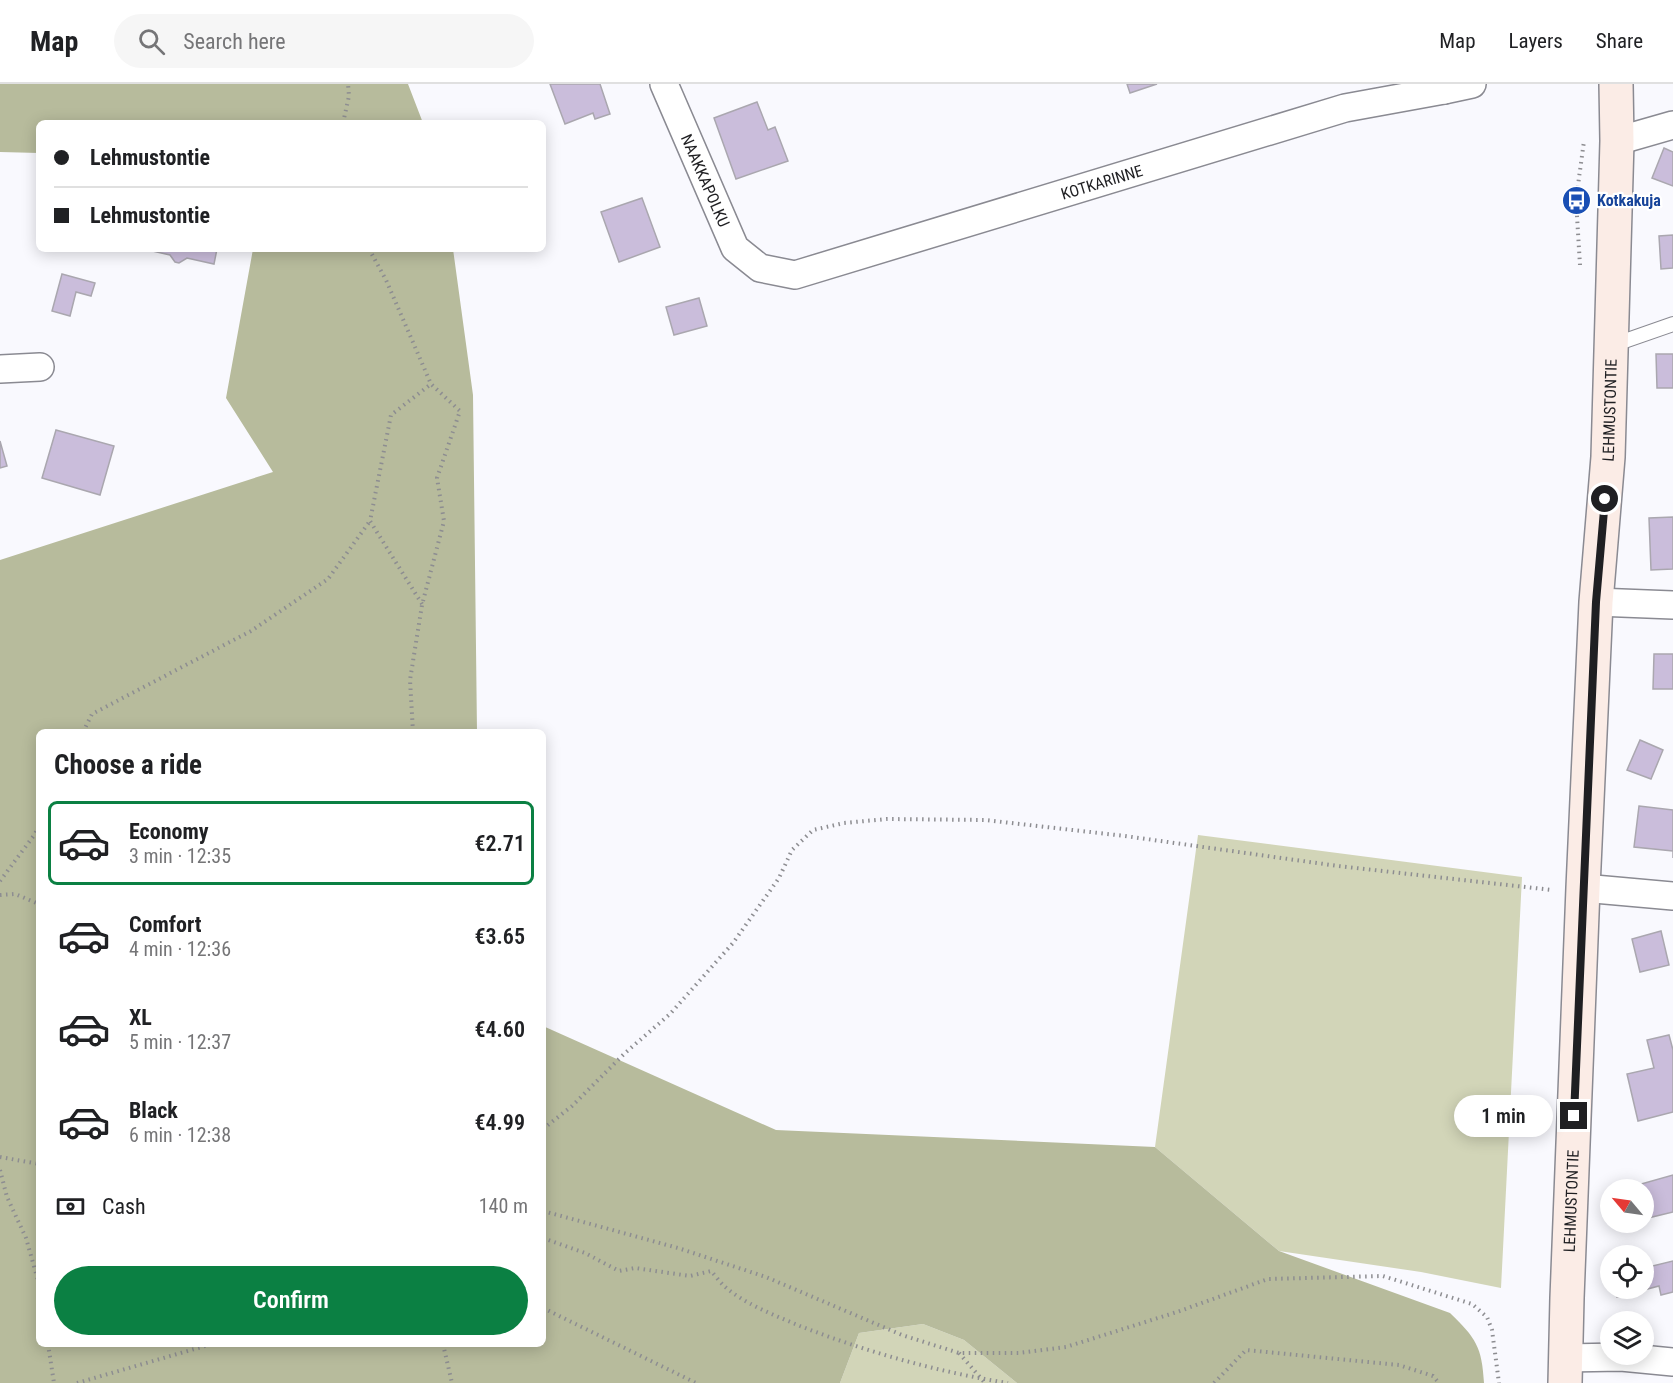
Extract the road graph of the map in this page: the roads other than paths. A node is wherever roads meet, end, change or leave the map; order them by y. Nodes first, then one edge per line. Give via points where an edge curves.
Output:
1 (664, 84) edge
2 (1472, 84) edge
3 (1616, 84) edge
4 (1443, 87) edge
5 (1673, 125) edge
6 (1617, 141) junction
7 (760, 268) joint
8 (1673, 324) edge
9 (1611, 345) junction
10 (40, 367) dead end
11 (0, 369) edge
12 (1596, 602) junction
13 (1673, 605) edge
14 (1583, 888) junction
15 (1673, 896) edge
16 (1673, 1362) edge
17 (1565, 1370) edge

1 - 7 street, NAAKKAPOLKU via 735,248
2 - 4 street
3 - 6 main road, LEHMUSTONTIE
4 - 7 street, KOTKARINNE via 1346,108 795,275
5 - 6 street
6 - 9 main road, LEHMUSTONTIE
8 - 9 lane
9 - 12 main road, LEHMUSTONTIE via 1608,458
10 - 11 street
12 - 13 street
12 - 14 main road, LEHMUSTONTIE
14 - 15 street
14 - 17 main road, LEHMUSTONTIE
16 - 17 street via 1621,1357

